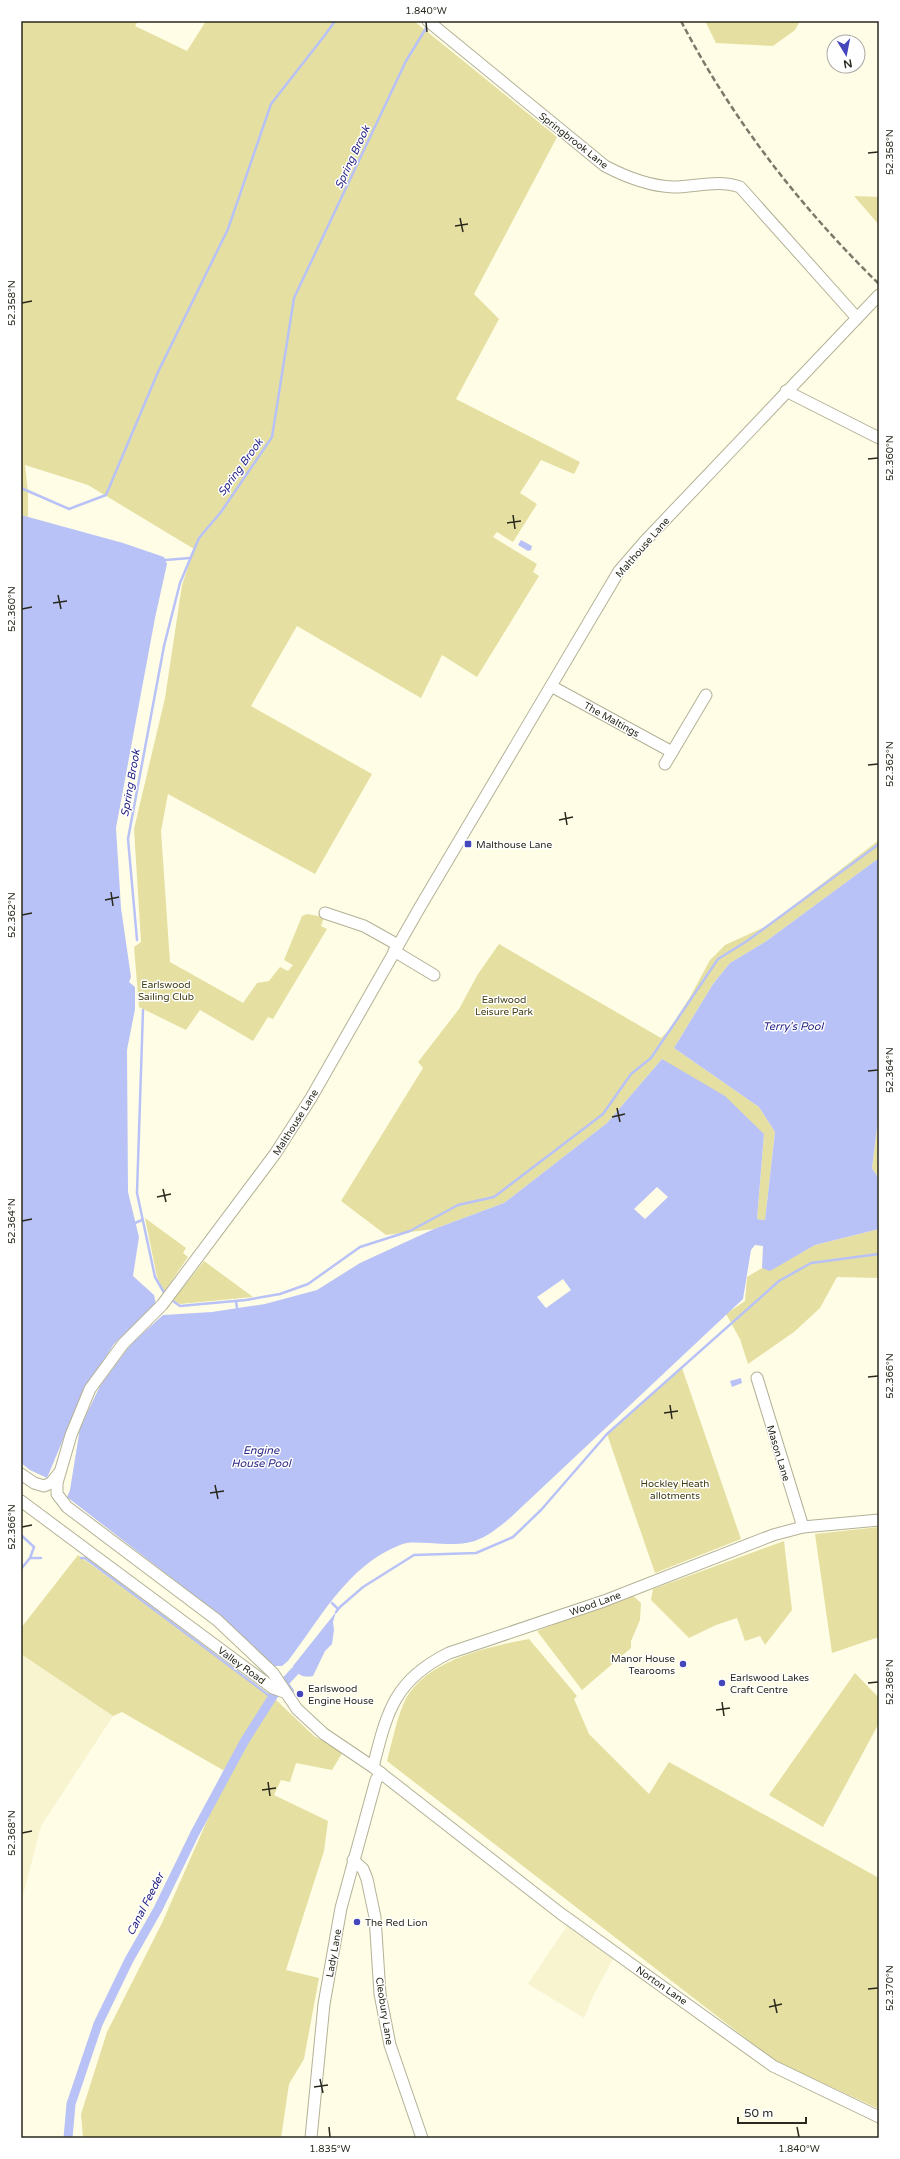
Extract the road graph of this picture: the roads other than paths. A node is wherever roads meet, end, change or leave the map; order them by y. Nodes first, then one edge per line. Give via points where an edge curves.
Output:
1 (428, 21) edge
2 (879, 295) edge
3 (857, 318) junction
4 (786, 391) junction
5 (879, 438) edge
6 (551, 686) junction
7 (706, 696) dead end
8 (672, 752) junction
9 (665, 764) dead end
10 (325, 913) dead end
11 (396, 948) junction
12 (434, 975) dead end
13 (757, 1378) dead end
14 (59, 1472) junction
15 (21, 1474) edge
16 (21, 1500) edge
17 (879, 1520) edge
18 (803, 1527) junction
19 (284, 1692) junction
20 (377, 1770) junction
21 (457, 1834) joint
22 (354, 1860) junction
23 (879, 2116) edge
24 (311, 2138) edge
25 (422, 2138) edge

1 - 3 street, Springbrook Lane via 605,166 628,178 649,184 672,187 728,183 740,187
2 - 3 street, Malthouse Lane
3 - 4 street, Malthouse Lane
4 - 5 street
4 - 6 street, Malthouse Lane via 619,571
6 - 8 street, The Maltings
6 - 11 street, Malthouse Lane
7 - 8 street
8 - 9 street
10 - 11 street via 364,926
11 - 12 street
11 - 14 street, Malthouse Lane via 275,1154 171,1294 123,1344 90,1389
13 - 18 street, Mason Lane
14 - 15 street via 51,1483 44,1486
14 - 19 street via 57,1494 67,1507 217,1620 273,1674
16 - 19 street, Valley Road via 273,1688
17 - 18 street, Wood Lane
18 - 20 street, Wood Lane via 773,1534 604,1601 480,1642 435,1660 415,1675 398,1693 386,1724
19 - 20 street, Valley Road via 297,1709 324,1734
20 - 21 street, Valley Road
20 - 22 street, Lady Lane
21 - 23 street, Norton Lane via 560,1913 773,2066
22 - 24 street, Lady Lane via 341,1908 324,2004
22 - 25 street, Cleobury Lane via 363,1869 367,1879 375,1917 380,1994 390,2045

